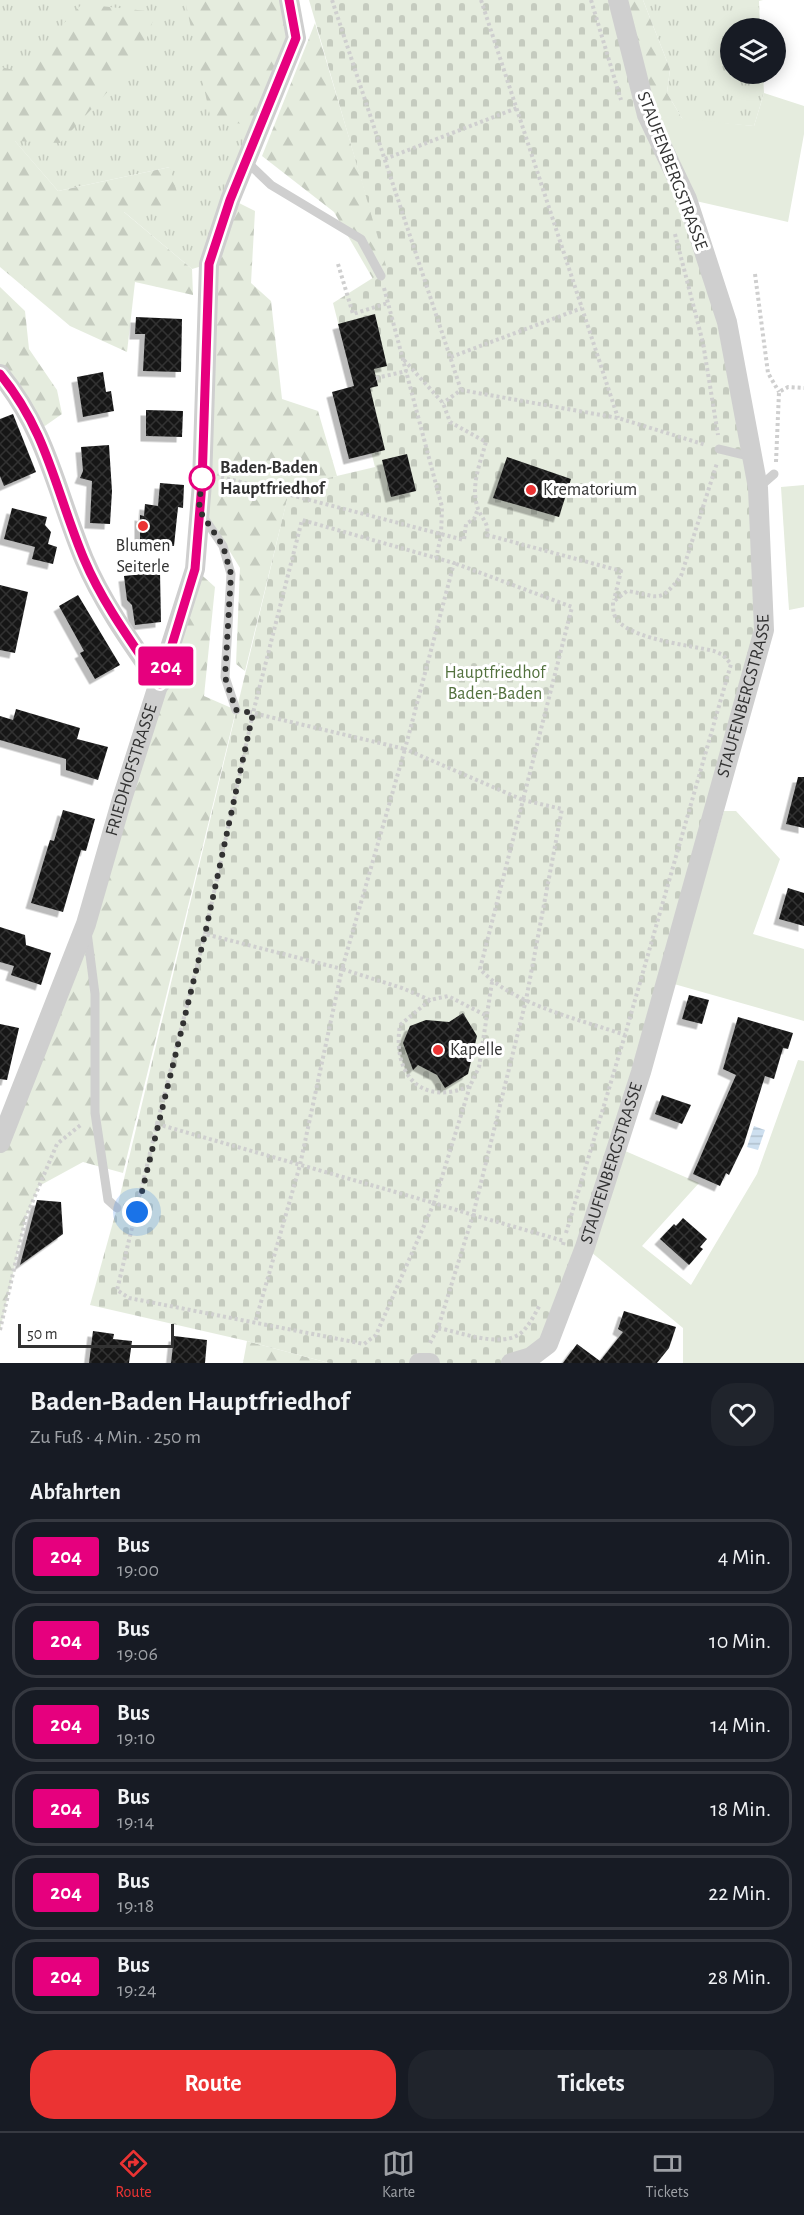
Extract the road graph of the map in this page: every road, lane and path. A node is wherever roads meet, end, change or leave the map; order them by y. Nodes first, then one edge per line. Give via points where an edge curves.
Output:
1 (289, 0) edge
2 (332, 0) edge
3 (481, 0) edge
4 (591, 0) edge
5 (618, 0) edge
6 (517, 108) junction
7 (624, 108) dead end
8 (385, 159) junction
9 (246, 161) junction
10 (674, 227) dead end
11 (338, 264) dead end
12 (754, 274) dead end
13 (381, 276) joint
14 (388, 303) junction
15 (582, 308) junction
16 (451, 357) junction
17 (404, 360) junction
18 (407, 371) junction
19 (0, 374) edge
20 (376, 378) dead end
21 (804, 388) edge
22 (461, 390) junction
23 (779, 392) junction
24 (443, 403) junction
25 (618, 418) junction
26 (719, 449) junction
27 (753, 458) junction
28 (774, 474) joint
29 (217, 476) dead end
30 (758, 488) junction
31 (478, 508) junction
32 (199, 510) junction
33 (441, 536) junction
34 (436, 558) junction
35 (454, 563) junction
36 (613, 602) junction
37 (160, 684) junction
38 (236, 710) joint
39 (253, 713) junction
40 (405, 749) junction
41 (523, 800) junction
42 (86, 924) junction
43 (205, 934) junction
44 (342, 969) junction
45 (492, 982) junction
46 (430, 1000) junction
47 (526, 1000) junction
48 (485, 1015) junction
49 (625, 1035) junction
50 (470, 1086) junction
51 (95, 1113) junction
52 (157, 1125) junction
53 (0, 1143) edge
54 (300, 1165) junction
55 (434, 1203) junction
56 (117, 1208) dead end
57 (472, 1215) junction
58 (564, 1241) junction
59 (561, 1252) dead end
60 (545, 1295) dead end
61 (255, 1323) junction
62 (0, 1330) edge
63 (419, 1363) edge
64 (430, 1363) edge
65 (511, 1363) edge

1 - 9 street, FRIEDHOFSTRASSE via 296,38
2 - 8 path
3 - 6 path
4 - 7 path
5 - 27 street, STAUFENBERGSTRASSE via 647,115 687,199 727,322
6 - 8 path
6 - 15 path
8 - 16 path
9 - 13 lane via 272,184 361,239
9 - 32 street, FRIEDHOFSTRASSE via 209,264
10 - 26 path via 703,343
11 - 14 path via 353,314
12 - 23 path via 768,373
13 - 14 path
14 - 17 path
15 - 16 path
15 - 25 path
16 - 22 path
17 - 18 path
17 - 24 path
18 - 20 path
18 - 33 path via 442,507
19 - 37 street via 39,432 85,560 118,623
21 - 23 path via 788,387
22 - 24 path
22 - 25 path
23 - 28 path
24 - 31 path via 450,422 486,442 475,483
25 - 26 path
26 - 27 lane
26 - 36 path via 713,482 681,576 662,596 653,598 627,591
27 - 30 street, STAUFENBERGSTRASSE
28 - 30 lane
29 - 33 path
30 - 65 street, STAUFENBERGSTRASSE via 764,630 641,1072 585,1247 548,1344 531,1357
31 - 33 path via 474,519 466,524 464,540
31 - 36 path via 488,526 487,535 621,571
32 - 37 street, FRIEDHOFSTRASSE via 195,569
32 - 38 lane via 223,546 231,574 225,677
33 - 34 path
34 - 35 path
34 - 39 path via 302,520
35 - 40 path
35 - 41 path via 572,607
36 - 49 path via 613,613 619,623 638,633 714,651 731,664
37 - 42 street, FRIEDHOFSTRASSE
38 - 39 path
39 - 40 path
39 - 43 path
40 - 41 path
40 - 44 path
41 - 45 path via 480,969
41 - 47 path via 562,809
42 - 51 lane, FRIEDHOFSTRASSE via 95,994
42 - 53 street, FRIEDHOFSTRASSE
43 - 44 path
43 - 52 path
44 - 46 path
44 - 54 path
45 - 47 path
45 - 48 path
46 - 48 path via 448,996
46 - 50 path via 400,1025 397,1043 404,1066 415,1085 434,1093 451,1094
47 - 49 path
47 - 57 path
48 - 50 path via 479,1067
49 - 58 path
50 - 55 path
51 - 56 lane, FRIEDHOFSTRASSE via 108,1200
51 - 62 path via 57,1144 26,1217
52 - 54 path
52 - 61 path via 117,1290 129,1299
54 - 55 path
54 - 61 path
55 - 57 path
55 - 61 path via 376,1335 364,1344
57 - 58 path
57 - 60 path via 438,1328 503,1341 519,1335 530,1323
58 - 59 path
63 - 64 street

